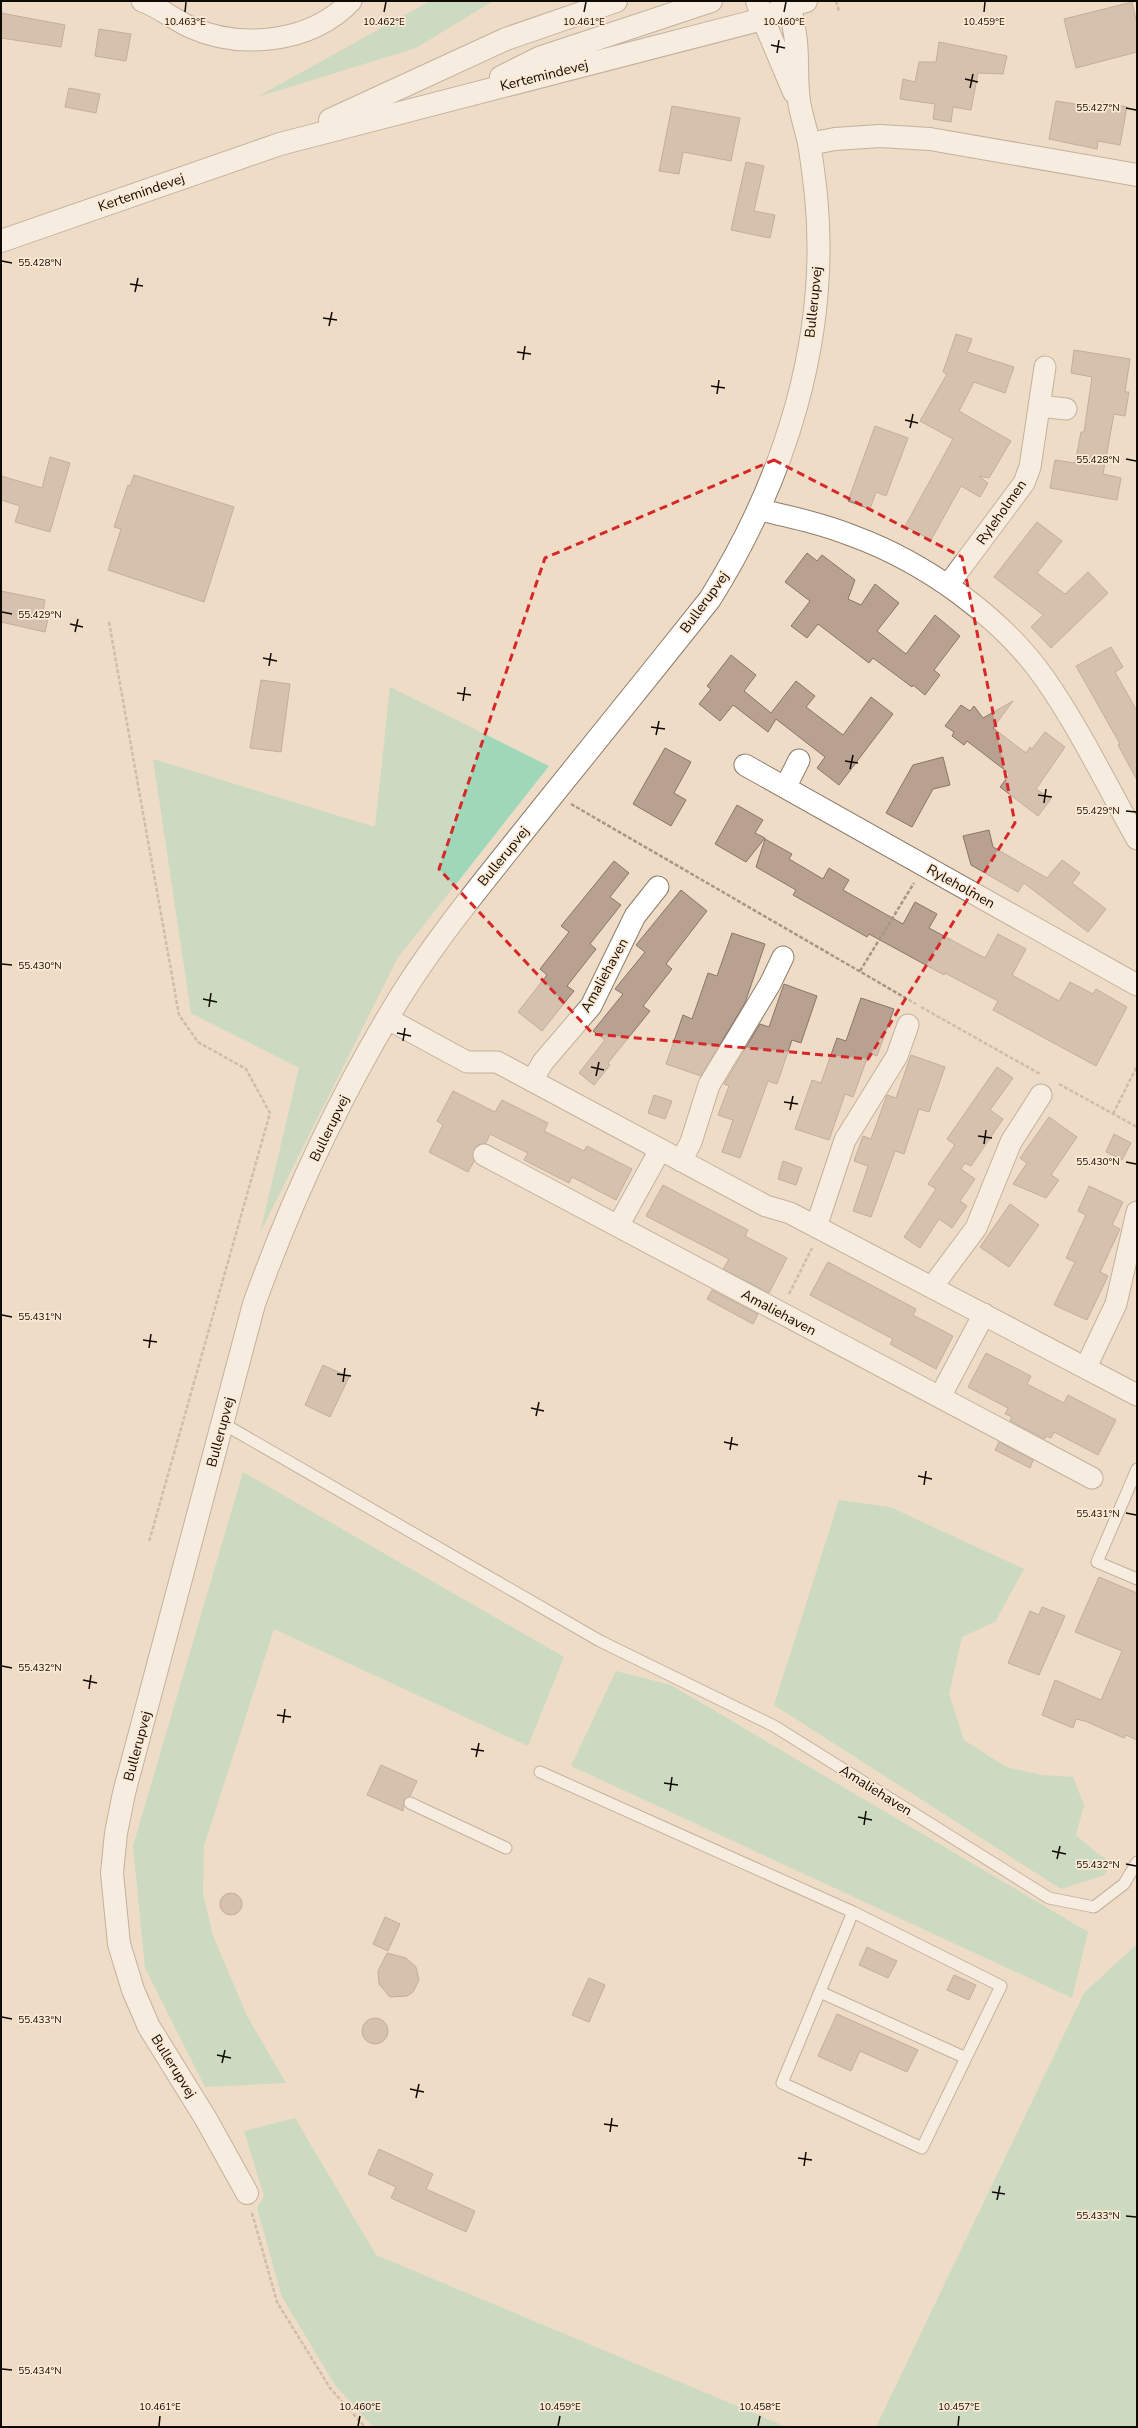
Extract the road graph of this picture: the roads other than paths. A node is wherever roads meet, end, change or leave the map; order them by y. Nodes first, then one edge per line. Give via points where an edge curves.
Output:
1 (142, 1) edge
2 (351, 1) edge
3 (616, 1) edge
4 (711, 1) edge
5 (778, 9) edge
6 (464, 96) junction
7 (799, 101) junction
8 (280, 144) junction
9 (809, 144) junction
10 (1137, 175) edge
11 (1, 240) edge
12 (1046, 367) dead end
13 (1039, 406) junction
14 (1066, 409) dead end
15 (760, 510) junction
16 (948, 585) junction
17 (799, 760) dead end
18 (745, 765) dead end
19 (786, 786) junction
20 (1137, 839) edge
21 (658, 887) dead end
22 (783, 956) dead end
23 (1137, 985) edge
24 (388, 1019) junction
25 (908, 1025) dead end
26 (532, 1080) junction
27 (1043, 1086) road end
28 (660, 1150) junction
29 (484, 1155) dead end
30 (681, 1160) junction
31 (1137, 1212) edge
32 (618, 1226) junction
33 (819, 1228) junction
34 (932, 1287) junction
35 (984, 1314) junction
36 (1086, 1367) junction
37 (1137, 1395) edge
38 (940, 1397) junction
39 (222, 1423) junction
40 (1137, 1470) edge
41 (1092, 1478) dead end
42 (1137, 1579) edge
43 (540, 1772) dead end
44 (410, 1803) dead end
45 (506, 1848) dead end
46 (1137, 1862) edge
47 (853, 1912) junction
48 (820, 1992) junction
49 (966, 2058) junction
50 (247, 2193) road end

1 - 2 street via 190,27 223,39 270,40 311,29
3 - 8 street, Kertemindevej via 506,39
4 - 6 street via 539,58
5 - 6 street, Kertemindevej
5 - 7 street, Bullerupvej
5 - 7 street, Bullerupvej via 796,43
6 - 8 street, Kertemindevej
7 - 9 street, Bullerupvej
8 - 11 street, Kertemindevej
9 - 10 street via 880,136 930,139
9 - 15 street, Bullerupvej via 816,196 818,248 815,309 795,416
12 - 13 street, Ryleholmen
13 - 14 street
13 - 16 street, Ryleholmen via 1030,467 1024,483
15 - 16 street via 853,535 893,553
15 - 24 street, Bullerupvej via 736,558 710,599 455,917
16 - 20 street via 1008,636 1045,678
17 - 19 street
18 - 19 street, Ryleholmen
19 - 23 street, Ryleholmen
21 - 26 street, Amaliehaven via 635,916 591,1006 543,1062
22 - 30 street via 770,984 709,1085 691,1142
24 - 26 street via 467,1062 497,1062
24 - 39 street, Bullerupvej via 329,1127 271,1256 254,1304
25 - 33 street via 897,1056 846,1140
26 - 28 street
27 - 34 street via 1011,1142 976,1228
28 - 30 street
28 - 32 street
29 - 32 street, Amaliehaven
30 - 33 street via 766,1206 790,1213
31 - 36 street via 1116,1304
32 - 38 street, Amaliehaven
33 - 34 street
34 - 35 street
35 - 36 street
35 - 38 street
36 - 37 street
38 - 41 street, Amaliehaven
39 - 46 lane, Amaliehaven via 600,1641 774,1726 1049,1898 1094,1906 1124,1884
39 - 50 street, Bullerupvej via 124,1793 112,1873 119,1944 133,1990 149,2026 206,2119
40 - 42 lane via 1096,1562
43 - 47 lane
44 - 45 lane
47 - 48 lane
47 - 49 lane via 1001,1986
48 - 49 lane
48 - 49 lane via 782,2083 922,2148

